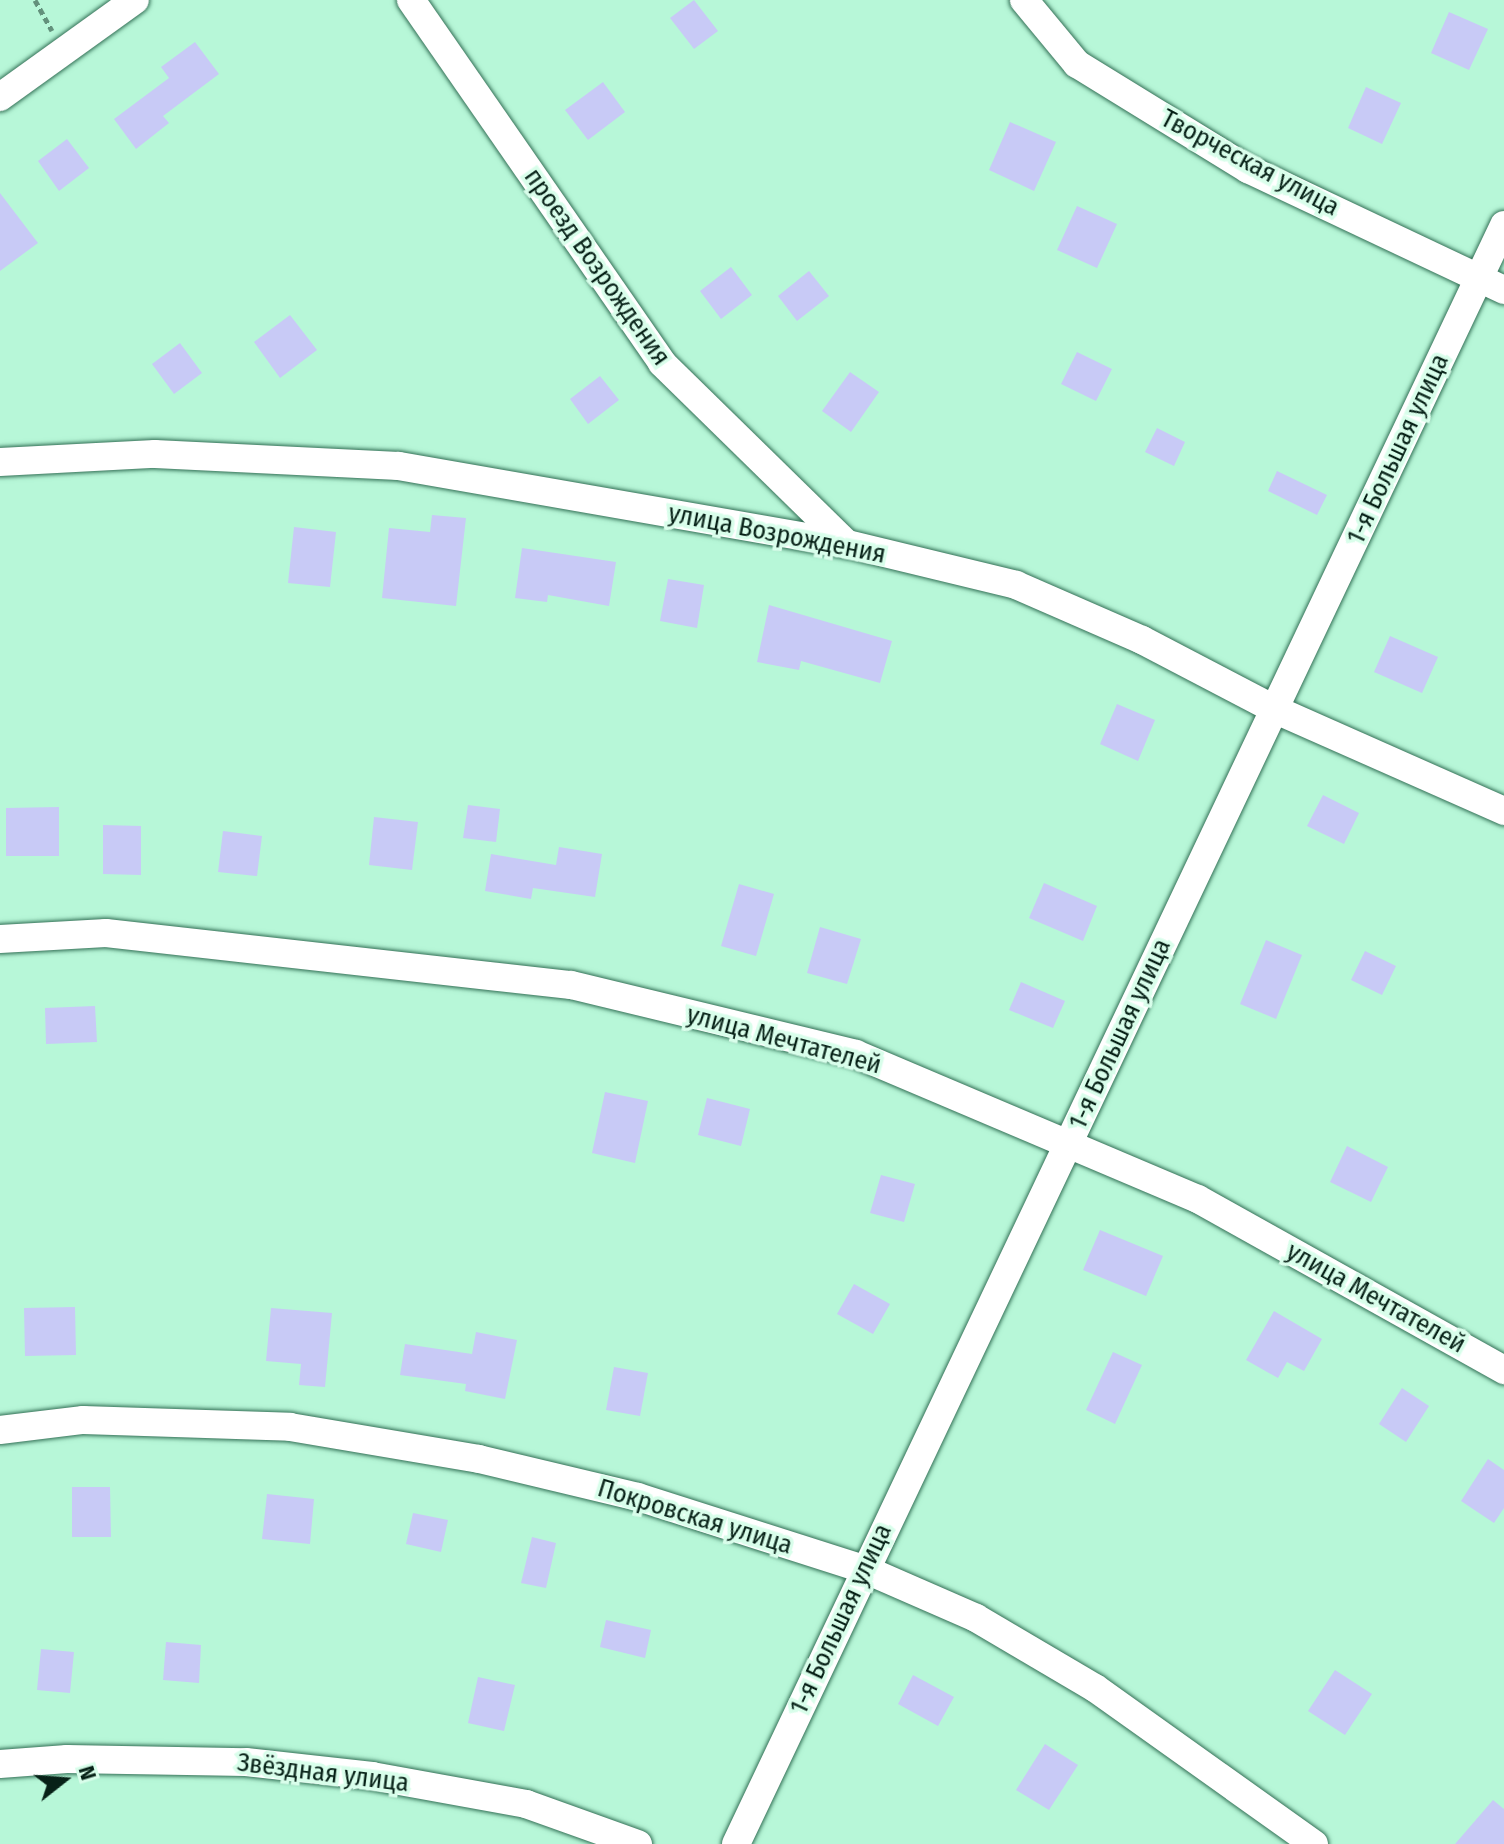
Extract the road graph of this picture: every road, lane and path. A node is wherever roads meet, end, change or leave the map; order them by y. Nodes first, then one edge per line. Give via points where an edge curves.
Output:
1 (135, 0) edge
2 (411, 0) edge
3 (1024, 0) edge
4 (0, 97) edge
5 (1504, 225) edge
6 (1491, 284) edge
7 (0, 462) edge
8 (847, 544) junction
9 (1274, 709) junction
10 (1504, 811) edge
11 (0, 939) edge
12 (1070, 1140) junction
13 (1504, 1370) edge
14 (0, 1430) edge
15 (864, 1569) junction
16 (0, 1764) edge
17 (638, 1844) edge
18 (736, 1844) edge
19 (1314, 1844) edge

1 - 4 street
2 - 8 street, проезд Возрождения via 662,363
3 - 6 street, Творческая улица via 1077,64 1248,169
5 - 6 street, 1-я Большая улица
6 - 9 street, 1-я Большая улица
7 - 8 street, улица Возрождения via 155,454 399,466
8 - 9 street, улица Возрождения via 1016,585 1142,640
9 - 10 street, улица Возрождения
9 - 12 street, 1-я Большая улица
11 - 12 street, улица Мечтателей via 106,933 571,985 856,1054
12 - 13 street, улица Мечтателей via 1198,1199
12 - 15 street, 1-я Большая улица
14 - 15 street, Покровская улица via 83,1420 290,1427 479,1459 638,1497
15 - 18 street, 1-я Большая улица
15 - 19 street, Покровская улица via 976,1618 1095,1688
16 - 17 street, Звёздная улица via 67,1759 246,1762 372,1776 526,1804

